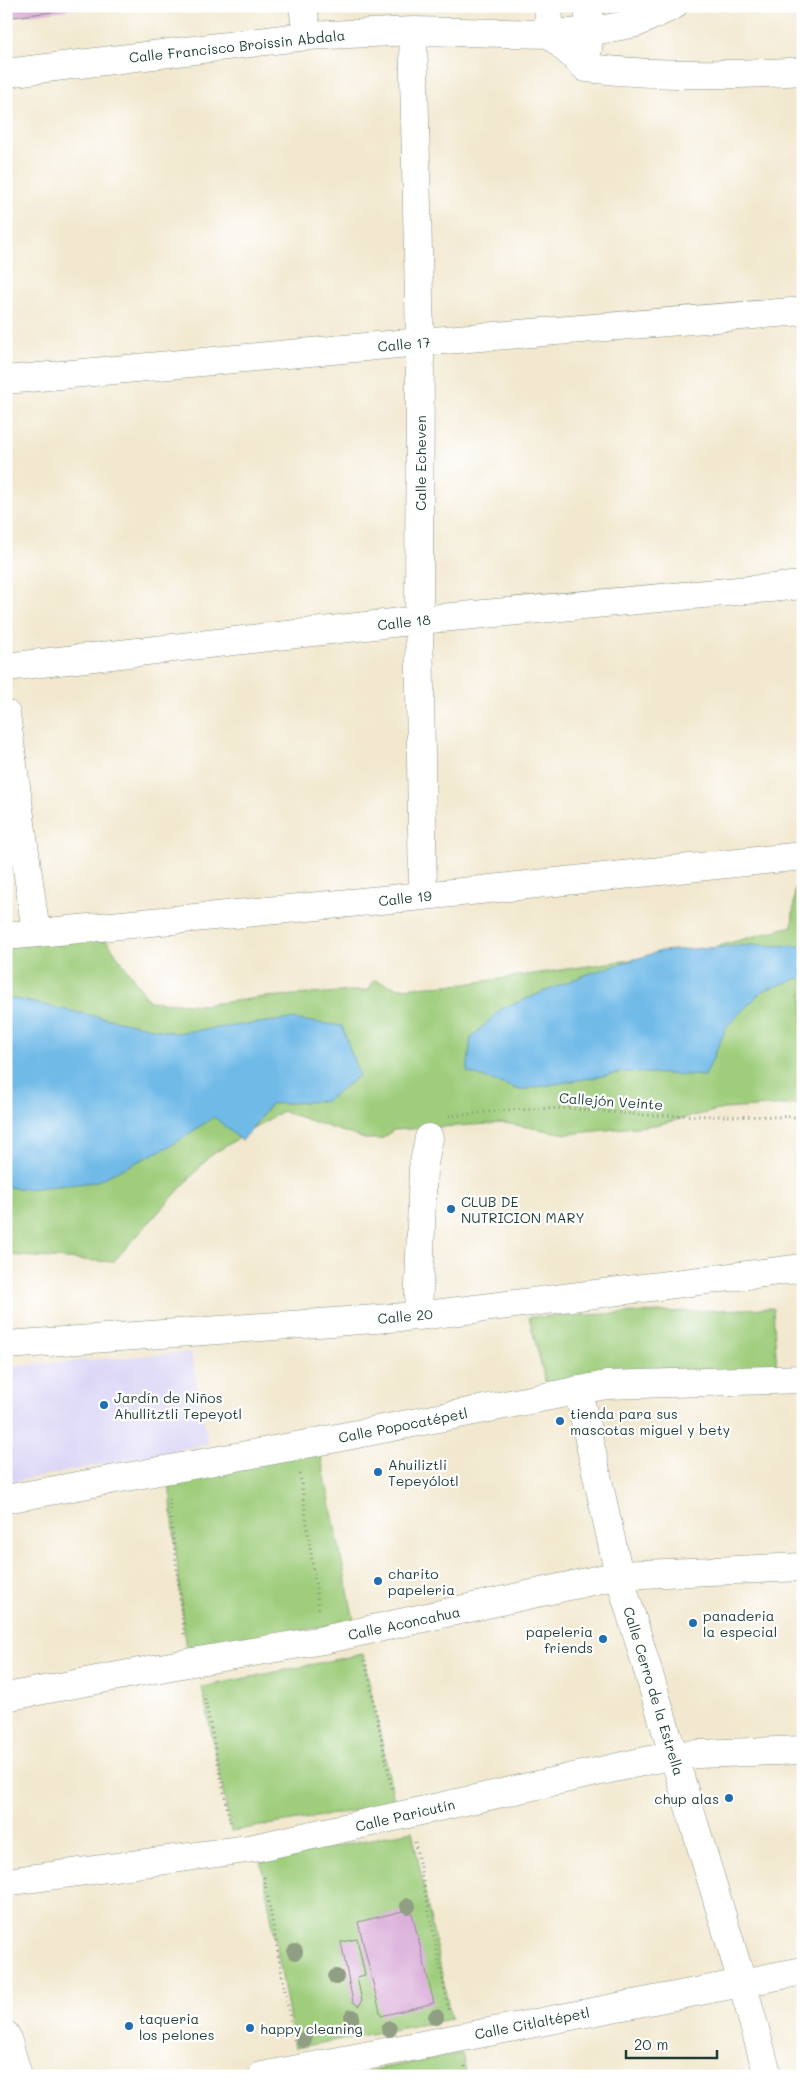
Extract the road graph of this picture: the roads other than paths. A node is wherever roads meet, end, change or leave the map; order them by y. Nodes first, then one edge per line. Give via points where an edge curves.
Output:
1 (303, 6) edge
2 (548, 6) edge
3 (673, 6) edge
4 (589, 19) edge
5 (413, 31) junction
6 (550, 34) junction
7 (307, 36) junction
8 (586, 68) junction
9 (803, 71) edge
10 (6, 73) edge
11 (803, 311) edge
12 (420, 342) junction
13 (6, 380) edge
14 (803, 585) edge
15 (419, 620) junction
16 (6, 668) edge
17 (6, 714) edge
18 (803, 856) edge
19 (424, 896) junction
20 (36, 933) junction
21 (6, 936) edge
22 (429, 1138) road end
23 (803, 1268) edge
24 (418, 1316) junction
25 (6, 1345) edge
26 (803, 1379) edge
27 (578, 1390) junction
28 (6, 1499) edge
29 (803, 1568) edge
30 (619, 1575) junction
31 (6, 1697) edge
32 (803, 1750) edge
33 (673, 1755) junction
34 (6, 1882) edge
35 (803, 1971) edge
36 (742, 1982) junction
37 (6, 2035) edge
38 (13, 2071) edge
39 (262, 2076) edge
40 (768, 2076) edge

1 - 7 street
2 - 6 street
3 - 4 street, Calle Francisco Broissin Abdala via 636,23
4 - 6 street, Calle Francisco Broissin Abdala
4 - 8 street
5 - 6 street, Calle Francisco Broissin Abdala
5 - 7 street, Calle Francisco Broissin Abdala
5 - 12 street, Calle Echeven
6 - 8 street
7 - 10 street, Calle Francisco Broissin Abdala
8 - 9 street via 641,74 717,76
11 - 12 street, Calle 17
12 - 13 street, Calle 17
12 - 15 street, Calle Echeven
14 - 15 street, Calle 18
15 - 16 street, Calle 18
15 - 19 street, Calle Echeven
17 - 20 street
18 - 19 street, Calle 19
19 - 20 street, Calle 19
20 - 21 street, Calle 19
22 - 24 street via 423,1168
23 - 24 street, Calle 20
24 - 25 street, Calle 20
26 - 27 street, Calle Popocatépetl via 606,1385
27 - 28 street, Calle Popocatépetl
27 - 30 street, Calle Cerro de la Estrella
29 - 30 street, Calle Aconcahua
30 - 31 street, Calle Aconcahua via 323,1640
30 - 33 street, Calle Cerro de la Estrella
32 - 33 street, Calle Paricutín
33 - 34 street, Calle Paricutín via 254,1848
33 - 36 street, Calle Cerro de la Estrella
35 - 36 street, Calle Citlaltépetl
36 - 39 street, Calle Citlaltépetl
36 - 40 street, Calle Cerro de la Estrella
37 - 38 street

